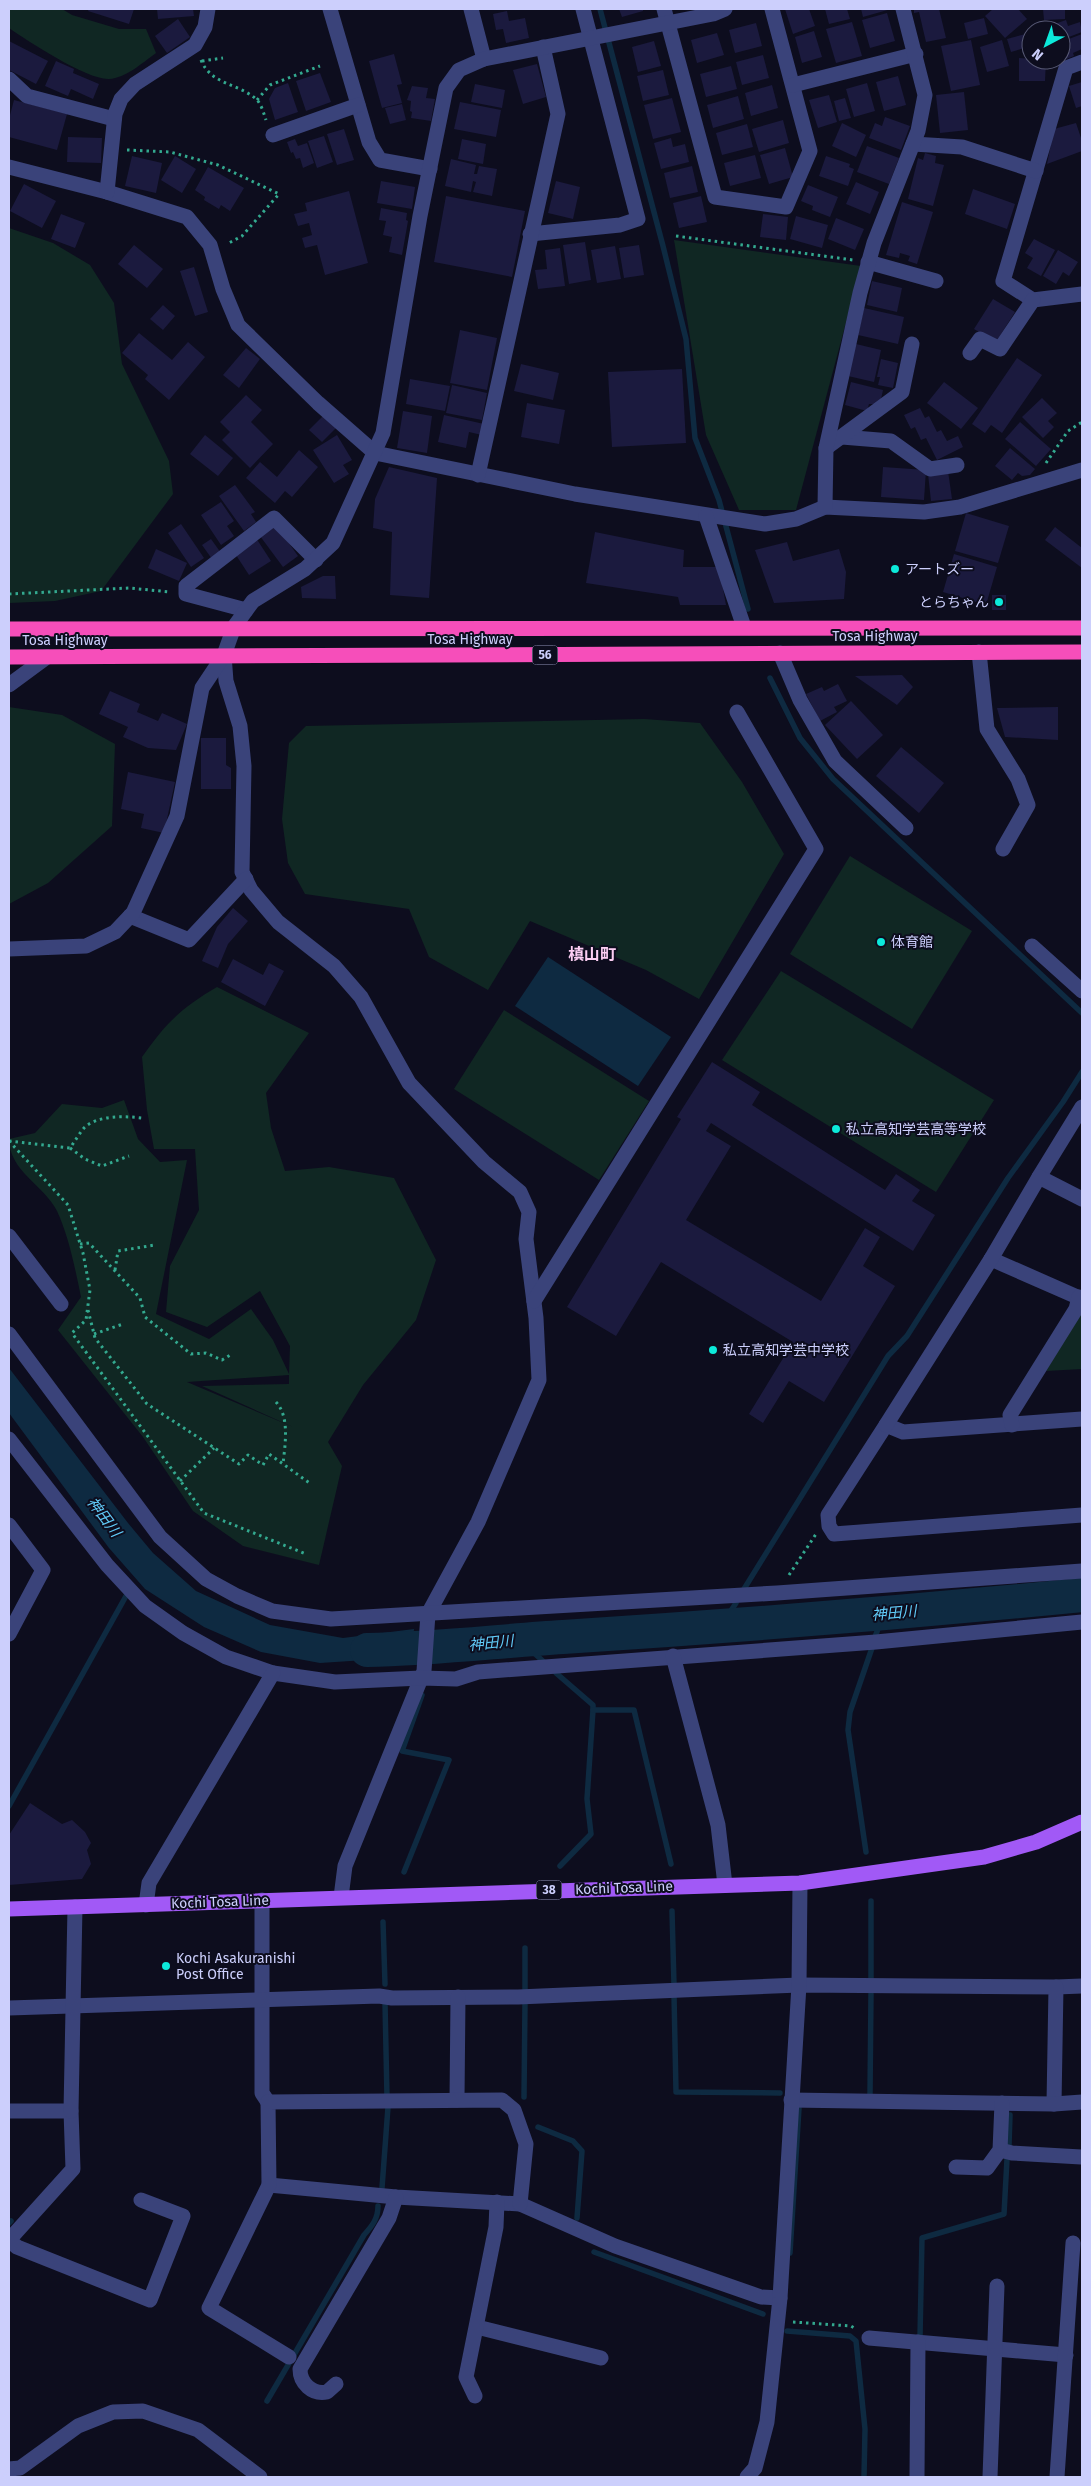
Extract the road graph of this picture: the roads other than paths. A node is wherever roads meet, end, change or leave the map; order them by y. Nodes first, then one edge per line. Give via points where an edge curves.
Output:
1 (208, 9) edge
2 (330, 9) edge
3 (471, 9) edge
4 (583, 9) edge
5 (725, 9) edge
6 (772, 9) edge
7 (903, 9) edge
8 (666, 15) edge
9 (590, 37) junction
10 (543, 47) junction
11 (916, 54) junction
12 (484, 59) junction
13 (1082, 62) edge
14 (9, 80) edge
15 (793, 85) junction
16 (358, 105) junction
17 (114, 119) junction
18 (273, 135) road end
19 (913, 144) junction
20 (9, 167) edge
21 (430, 169) junction
22 (1036, 171) junction
23 (107, 192) junction
24 (530, 234) junction
25 (868, 262) junction
26 (936, 281) dead end
27 (1082, 294) edge
28 (1033, 300) junction
29 (912, 344) dead end
30 (970, 353) dead end
31 (842, 437) junction
32 (826, 448) junction
33 (375, 453) junction
34 (957, 465) dead end
35 (1082, 470) edge
36 (478, 475) junction
37 (825, 507) junction
38 (708, 516) junction
39 (316, 560) junction
40 (246, 610) junction
41 (234, 627) junction
42 (744, 627) junction
43 (1082, 628) edge
44 (9, 629) edge
45 (979, 652) junction
46 (1082, 652) edge
47 (780, 653) junction
48 (224, 655) junction
49 (9, 657) edge
50 (47, 657) junction
51 (9, 685) edge
52 (737, 712) dead end
53 (906, 828) dead end
54 (1003, 849) dead end
55 (246, 879) junction
56 (130, 916) junction
57 (1032, 946) dead end
58 (9, 949) edge
59 (1082, 991) edge
60 (1082, 1107) edge
61 (1039, 1177) junction
62 (1082, 1199) edge
63 (9, 1236) edge
64 (991, 1259) junction
65 (1080, 1298) edge
66 (534, 1301) junction
67 (61, 1304) dead end
68 (9, 1334) edge
69 (1082, 1420) edge
70 (886, 1425) junction
71 (1012, 1426) junction
72 (9, 1438) edge
73 (1082, 1515) edge
74 (9, 1526) edge
75 (1082, 1571) edge
76 (428, 1618) junction
77 (1082, 1622) edge
78 (9, 1634) edge
79 (673, 1656) junction
80 (273, 1673) junction
81 (422, 1675) junction
82 (1082, 1822) edge
83 (800, 1883) junction
84 (725, 1885) junction
85 (341, 1897) junction
86 (262, 1900) junction
87 (146, 1905) junction
88 (75, 1907) junction
89 (9, 1909) edge
90 (799, 1985) junction
91 (1082, 1986) edge
92 (1056, 1987) junction
93 (458, 1996) junction
94 (262, 1999) junction
95 (74, 2007) junction
96 (9, 2008) edge
97 (456, 2100) junction
98 (791, 2100) junction
99 (268, 2102) junction
100 (1082, 2102) edge
101 (1002, 2103) junction
102 (1054, 2104) junction
103 (9, 2111) edge
104 (71, 2112) junction
105 (1000, 2150) junction
106 (1082, 2157) edge
107 (956, 2167) dead end
108 (269, 2185) junction
109 (396, 2197) junction
110 (141, 2200) dead end
111 (497, 2202) junction
112 (520, 2204) junction
113 (1073, 2243) dead end
114 (997, 2286) dead end
115 (780, 2298) junction
116 (477, 2327) junction
117 (869, 2338) road end
118 (918, 2342) junction
119 (994, 2349) junction
120 (1066, 2355) junction
121 (289, 2357) dead end
122 (601, 2358) dead end
123 (336, 2384) dead end
124 (475, 2396) dead end
125 (9, 2470) edge
126 (260, 2477) edge
127 (746, 2477) edge
128 (916, 2477) edge
129 (990, 2477) edge
130 (1057, 2477) edge

1 - 17 street via 195,45 135,84 121,98
2 - 16 street
3 - 12 street
4 - 9 street
5 - 8 street via 713,14
6 - 15 street
7 - 11 street
8 - 9 street via 621,31
8 - 15 street via 715,197 786,207 810,151
9 - 10 street
9 - 24 street via 638,219 620,225
10 - 12 street
10 - 24 street via 558,114
11 - 15 street
11 - 19 street via 925,95
12 - 21 street via 460,70 446,88
13 - 22 street via 1066,68
14 - 17 street via 27,96
16 - 18 street
16 - 21 street via 369,142 380,160
17 - 23 street
19 - 22 street via 962,148
19 - 25 street
20 - 23 street
21 - 33 street via 383,433
22 - 28 street via 1002,281
23 - 33 street via 187,217 210,245 238,326
24 - 36 street
25 - 26 street
25 - 32 street
27 - 28 street
28 - 30 street via 1000,349 980,340
29 - 31 street via 902,392
31 - 32 street
31 - 34 street via 891,441 930,469
32 - 37 street
33 - 36 street
33 - 39 street via 334,543
35 - 37 street via 960,507 924,512
36 - 38 street
37 - 38 street via 796,519 765,524
38 - 42 street
39 - 40 street via 253,601
39 - 40 street via 274,518 186,586 186,594
40 - 41 street
41 - 42 highway, Tosa Highway / 56
41 - 44 highway, Tosa Highway / 56
41 - 48 street
42 - 43 highway, Tosa Highway / 56
45 - 46 highway, Tosa Highway / 56
45 - 47 highway, Tosa Highway / 56
45 - 54 street via 987,729 1018,779 1028,805
47 - 48 highway, Tosa Highway / 56
47 - 53 street via 800,700 835,761
48 - 50 highway, Tosa Highway / 56
48 - 55 street via 226,681 240,726 244,766 242,872
48 - 56 street via 202,688 177,816
49 - 50 highway, Tosa Highway / 56
50 - 51 street
52 - 66 street via 816,849
55 - 56 street via 189,940
55 - 66 street via 251,890 278,922 334,966 361,997 409,1083 484,1162 520,1192 529,1212 526,1239
56 - 58 street via 115,932 86,946
57 - 59 street
60 - 61 street
61 - 62 street
61 - 64 street
63 - 67 street
64 - 65 street
64 - 70 street
65 - 71 street via 1010,1414
66 - 76 street via 539,1380 478,1522
68 - 76 street via 160,1537 206,1579 272,1610 331,1619
69 - 71 street
70 - 71 street via 903,1432
70 - 73 street via 828,1515 834,1534
72 - 80 street via 107,1565 145,1606 183,1634 226,1657
74 - 78 street via 43,1570
75 - 76 street
76 - 81 street
77 - 79 street via 876,1642
79 - 81 street via 478,1672 456,1679
79 - 84 street via 718,1825
80 - 81 street via 334,1682
80 - 87 street via 148,1883
81 - 85 street via 345,1866
82 - 83 main road, Kochi Tosa Line / 38 via 1036,1842 984,1857
83 - 84 main road, Kochi Tosa Line / 38
83 - 90 street
84 - 85 main road, Kochi Tosa Line / 38
85 - 86 main road, Kochi Tosa Line / 38
86 - 87 main road, Kochi Tosa Line / 38
86 - 94 street
87 - 88 main road, Kochi Tosa Line / 38
88 - 89 main road, Kochi Tosa Line / 38
88 - 95 street
90 - 92 street
90 - 93 street via 518,1997
90 - 98 street
91 - 92 street
92 - 102 street
93 - 94 street
93 - 97 street
94 - 95 street
94 - 99 street via 262,2094
95 - 96 street
95 - 104 street
97 - 99 street
97 - 112 street via 502,2100 514,2110 526,2144
98 - 101 street
98 - 115 street
99 - 108 street
100 - 102 street
101 - 102 street
101 - 105 street
103 - 104 street
104 - 110 street via 73,2169 9,2240 17,2247 150,2300 183,2216
105 - 106 street
105 - 107 street via 987,2168
108 - 109 street
108 - 121 street via 209,2308
109 - 111 street
109 - 123 street via 389,2218 300,2369 304,2384 313,2391 327,2392
111 - 112 street
111 - 116 street via 496,2227
112 - 115 street via 615,2246 761,2297
113 - 120 street
114 - 119 street
115 - 127 street via 767,2422 755,2468
116 - 122 street
116 - 124 street via 466,2377
117 - 118 street
118 - 119 street
118 - 128 street
119 - 120 street
119 - 129 street
120 - 130 street
125 - 126 street via 20,2468 78,2426 114,2412 143,2411 198,2430

